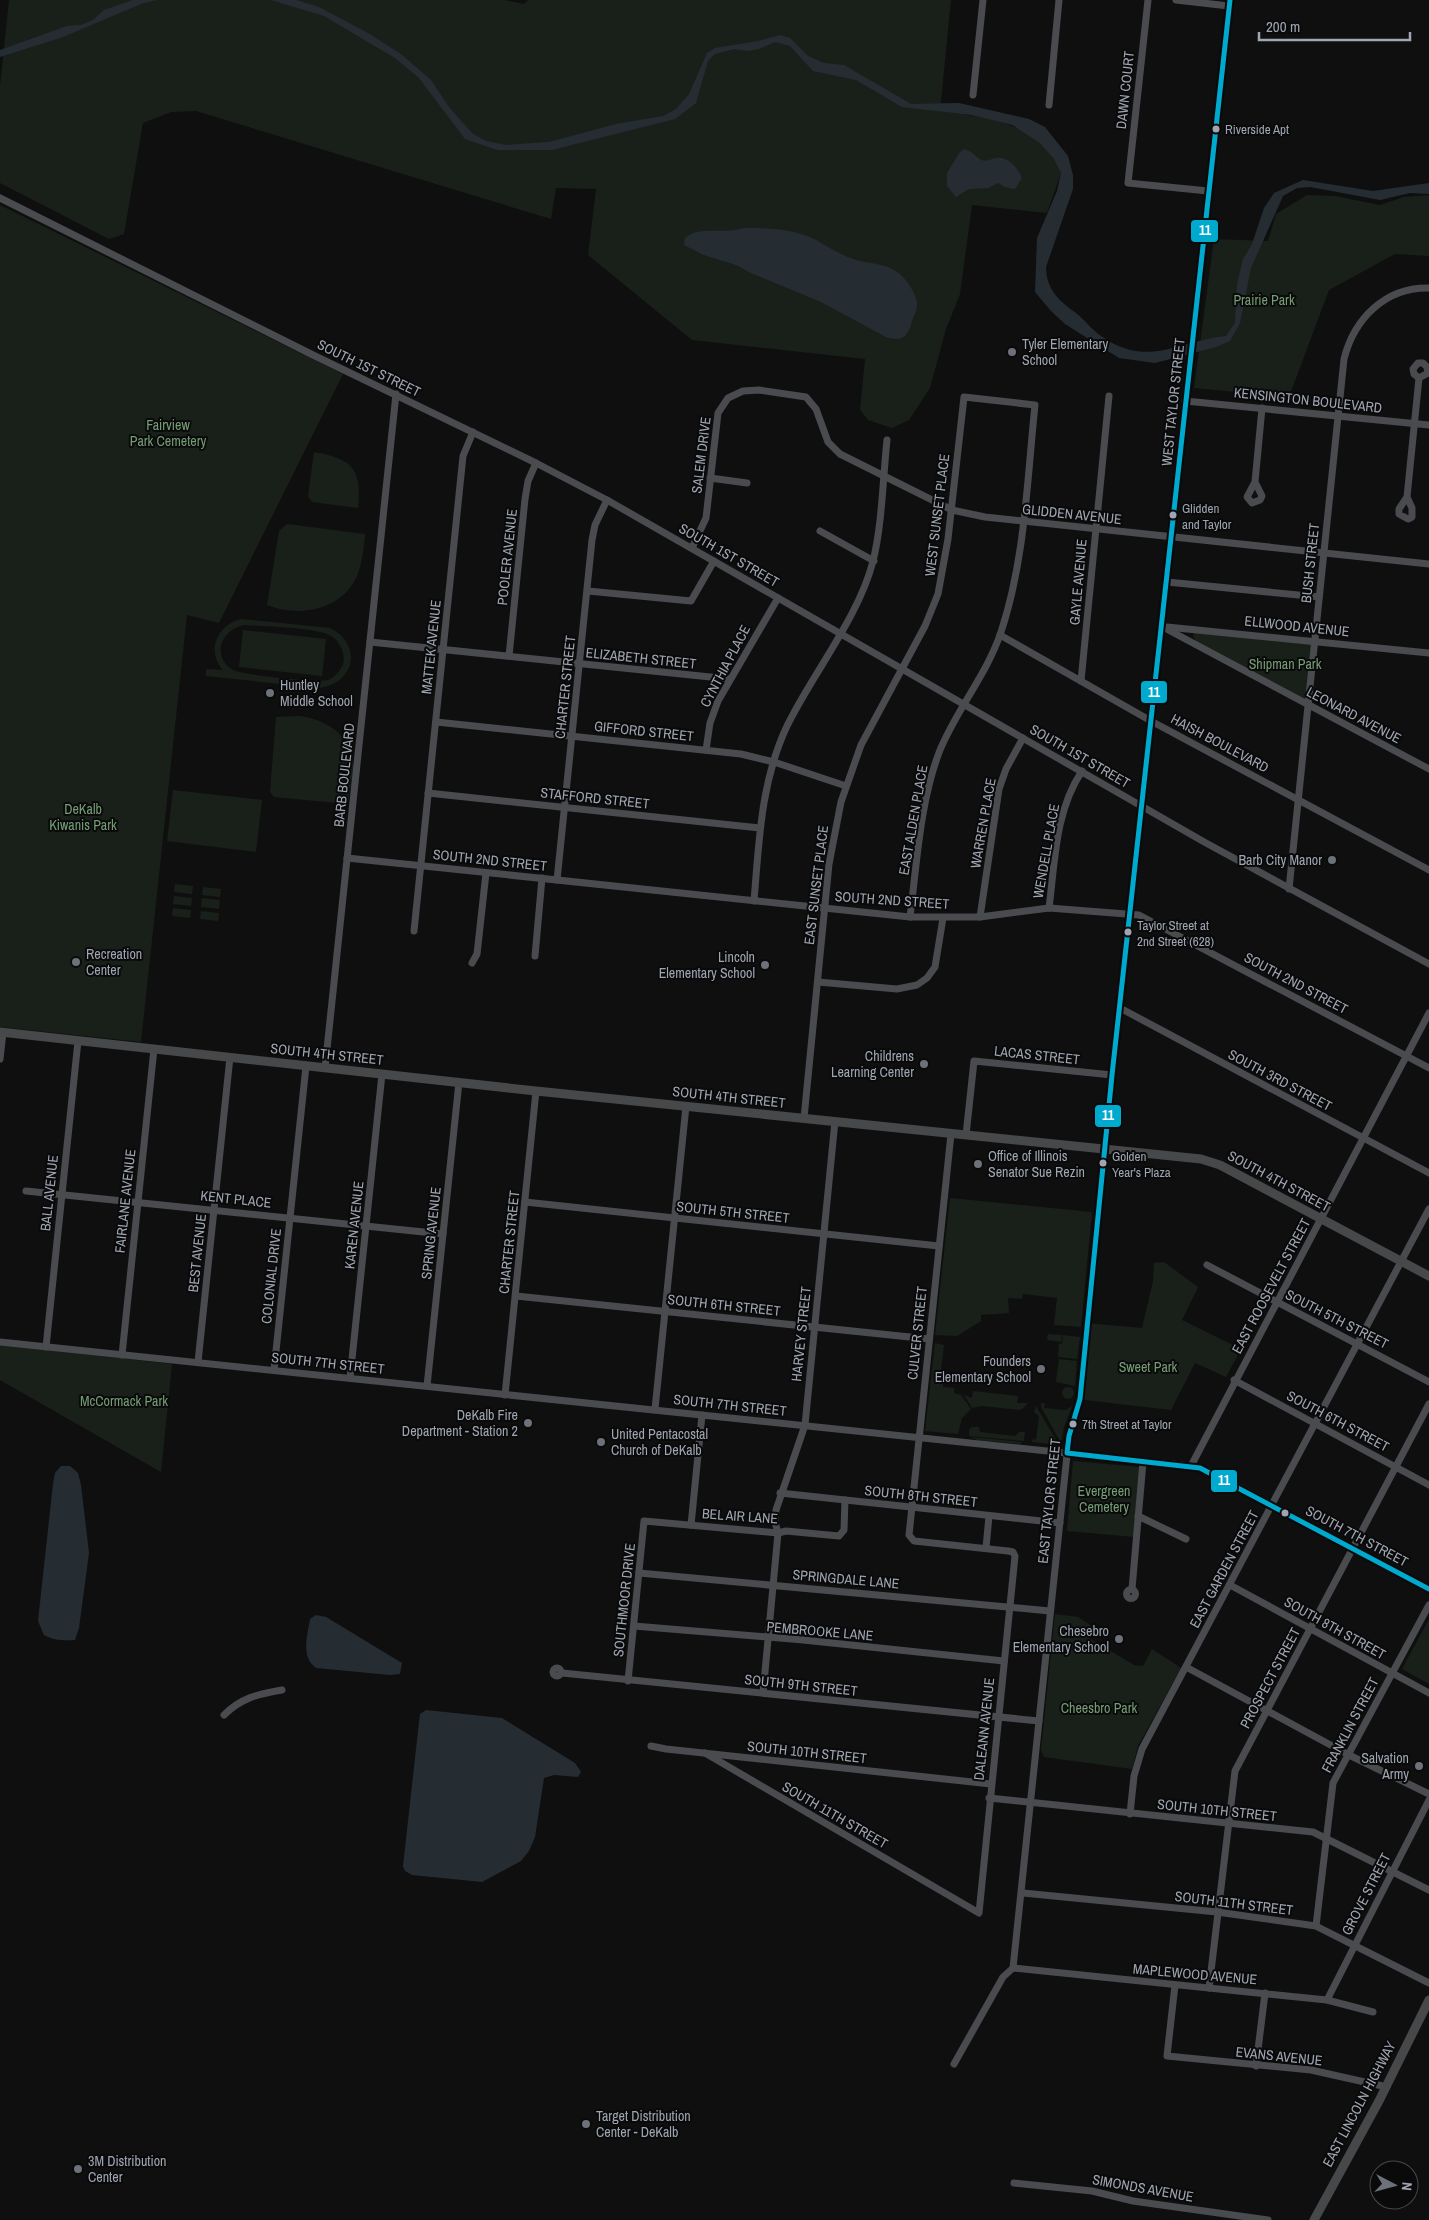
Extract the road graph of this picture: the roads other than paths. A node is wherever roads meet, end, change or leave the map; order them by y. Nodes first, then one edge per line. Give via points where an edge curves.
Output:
1 (983, 0) edge
2 (1059, 0) edge
3 (1148, 0) edge
4 (1176, 0) edge
5 (1230, 3) edge
6 (973, 95) dead end
7 (1049, 106) dead end
8 (1208, 191) junction
9 (0, 198) edge
10 (1429, 288) edge
11 (1419, 378) dead end
12 (759, 390) joint
13 (396, 394) junction
14 (1109, 396) dead end
15 (1185, 401) junction
16 (1035, 405) joint
17 (1262, 408) junction
18 (1338, 416) junction
19 (1414, 423) junction
20 (1429, 425) edge
21 (473, 432) junction
22 (887, 440) dead end
23 (536, 462) junction
24 (710, 478) junction
25 (883, 478) junction
26 (1254, 482) dead end
27 (747, 483) dead end
28 (1407, 497) dead end
29 (607, 500) junction
30 (952, 510) junction
31 (1023, 521) junction
32 (1095, 528) junction
33 (820, 531) dead end
34 (1172, 537) junction
35 (692, 548) junction
36 (1323, 553) junction
37 (714, 561) junction
38 (874, 561) junction
39 (1429, 564) edge
40 (1167, 582) junction
41 (588, 591) junction
42 (1318, 596) junction
43 (778, 598) junction
44 (1161, 626) junction
45 (840, 632) junction
46 (1000, 635) junction
47 (1314, 641) junction
48 (370, 642) junction
49 (443, 650) junction
50 (1429, 653) edge
51 (509, 656) junction
52 (580, 664) junction
53 (902, 668) junction
54 (730, 679) junction
55 (1081, 680) junction
56 (964, 704) junction
57 (1308, 706) junction
58 (1151, 721) junction
59 (436, 722) junction
60 (572, 736) junction
61 (1023, 738) junction
62 (706, 750) junction
63 (774, 762) junction
64 (1429, 769) edge
65 (1082, 771) junction
66 (846, 786) junction
67 (428, 793) junction
68 (1297, 799) junction
69 (1142, 806) junction
70 (565, 808) junction
71 (760, 828) junction
72 (347, 858) junction
73 (420, 866) junction
74 (1429, 870) edge
75 (486, 873) junction
76 (542, 878) junction
77 (557, 880) junction
78 (1289, 889) junction
79 (754, 901) junction
80 (824, 908) junction
81 (1048, 908) junction
82 (1130, 914) junction
83 (980, 916) junction
84 (910, 917) junction
85 (943, 918) junction
86 (414, 931) dead end
87 (535, 956) dead end
88 (472, 963) dead end
89 (1429, 964) edge
90 (818, 982) junction
91 (1120, 1008) junction
92 (1429, 1013) edge
93 (1, 1032) edge
94 (78, 1041) junction
95 (154, 1049) junction
96 (1406, 1056) junction
97 (230, 1057) junction
98 (0, 1059) edge
99 (306, 1066) junction
100 (325, 1068) junction
101 (1429, 1068) edge
102 (382, 1074) junction
103 (1112, 1075) junction
104 (458, 1082) junction
105 (536, 1091) junction
106 (686, 1106) junction
107 (804, 1118) junction
108 (835, 1121) junction
109 (951, 1134) junction
110 (966, 1135) junction
111 (1363, 1139) junction
112 (1105, 1150) junction
113 (1429, 1173) edge
114 (26, 1191) dead end
115 (62, 1194) junction
116 (138, 1202) junction
117 (525, 1202) junction
118 (1429, 1209) edge
119 (214, 1210) junction
120 (290, 1218) junction
121 (675, 1218) junction
122 (1321, 1220) junction
123 (366, 1226) junction
124 (443, 1234) junction
125 (824, 1234) junction
126 (939, 1246) junction
127 (1402, 1261) junction
128 (1207, 1265) dead end
129 (1429, 1276) edge
130 (516, 1296) junction
131 (1276, 1302) junction
132 (666, 1311) junction
133 (814, 1327) junction
134 (929, 1339) junction
135 (0, 1342) edge
136 (1358, 1343) junction
137 (46, 1347) junction
138 (122, 1355) junction
139 (198, 1362) junction
140 (274, 1370) junction
141 (350, 1378) junction
142 (1234, 1380) junction
143 (1429, 1382) edge
144 (427, 1386) junction
145 (505, 1395) junction
146 (1429, 1404) edge
147 (655, 1409) junction
148 (702, 1415) junction
149 (1315, 1424) junction
150 (805, 1425) junction
151 (918, 1438) junction
152 (1067, 1453) junction
153 (1143, 1462) junction
154 (1191, 1466) junction
155 (1396, 1467) junction
156 (1429, 1485) edge
157 (780, 1494) junction
158 (845, 1500) junction
159 (1271, 1505) junction
160 (912, 1507) junction
161 (989, 1516) junction
162 (1138, 1516) junction
163 (644, 1521) joint
164 (1060, 1522) junction
165 (691, 1525) junction
166 (778, 1533) junction
167 (1186, 1539) dead end
168 (1353, 1547) junction
169 (986, 1548) junction
170 (639, 1573) junction
171 (774, 1585) junction
172 (1230, 1585) junction
173 (1132, 1589) dead end
174 (1429, 1589) edge
175 (1429, 1605) edge
176 (1010, 1606) junction
177 (1050, 1611) junction
178 (634, 1626) junction
179 (1311, 1628) junction
180 (769, 1639) junction
181 (1004, 1661) junction
182 (1186, 1668) junction
183 (562, 1673) dead end
184 (1392, 1673) junction
185 (628, 1681) junction
186 (282, 1690) dead end
187 (763, 1693) junction
188 (1429, 1693) edge
189 (1267, 1710) junction
190 (224, 1715) dead end
191 (998, 1717) junction
192 (1039, 1721) junction
193 (651, 1746) dead end
194 (705, 1753) junction
195 (1349, 1755) junction
196 (991, 1784) junction
197 (1429, 1794) edge
198 (989, 1798) junction
199 (1429, 1800) edge
200 (1032, 1802) junction
201 (1130, 1814) junction
202 (1228, 1824) junction
203 (1326, 1838) junction
204 (1392, 1871) junction
205 (1429, 1890) edge
206 (1023, 1893) junction
207 (1217, 1912) junction
208 (979, 1913) joint
209 (1316, 1926) junction
210 (1354, 1946) junction
211 (1013, 1968) junction
212 (1429, 1983) edge
213 (1175, 1985) junction
214 (1209, 1988) junction
215 (1265, 1993) junction
216 (1327, 2000) junction
217 (1429, 2000) edge
218 (1372, 2012) dead end
219 (954, 2064) dead end
220 (1256, 2066) junction
221 (1387, 2087) junction
222 (1014, 2183) dead end
223 (1268, 2220) edge
224 (1314, 2220) edge

1 - 6 street
2 - 7 street
3 - 8 street, DAWN COURT via 1128,183
4 - 5 street
5 - 8 street, WEST TAYLOR STREET
8 - 15 street, WEST TAYLOR STREET
9 - 13 street, SOUTH 1ST STREET
10 - 18 street, BUSH STREET via 1391,296 1360,322 1344,359
11 - 19 street
12 - 24 street, SALEM DRIVE via 734,394 720,408
12 - 25 street, GLIDDEN AVENUE via 798,395 812,401 830,445
13 - 21 street, SOUTH 1ST STREET
13 - 48 street, BARB BOULEVARD
14 - 32 street, GAYLE AVENUE
15 - 17 street, KENSINGTON BOULEVARD
15 - 34 street, WEST TAYLOR STREET
16 - 30 street, WEST SUNSET PLACE via 964,397
16 - 31 street, EAST ALDEN PLACE
17 - 18 street, KENSINGTON BOULEVARD
17 - 26 street
18 - 19 street, KENSINGTON BOULEVARD
18 - 36 street, BUSH STREET
19 - 20 street, KENSINGTON BOULEVARD
19 - 28 street
21 - 23 street, SOUTH 1ST STREET
21 - 49 street, MATTEK AVENUE via 463,456
22 - 25 street
23 - 29 street, SOUTH 1ST STREET
23 - 51 street, POOLER AVENUE via 526,492
24 - 27 street
24 - 35 street, SALEM DRIVE via 705,522
25 - 30 street, GLIDDEN AVENUE
25 - 38 street
29 - 35 street, SOUTH 1ST STREET
29 - 41 street, CHARTER STREET via 595,525
30 - 31 street, GLIDDEN AVENUE
30 - 53 street, WEST SUNSET PLACE via 938,594
31 - 32 street, GLIDDEN AVENUE
31 - 46 street, EAST ALDEN PLACE via 1016,577
32 - 34 street, GLIDDEN AVENUE
32 - 55 street, GAYLE AVENUE
33 - 38 street
34 - 36 street, GLIDDEN AVENUE
34 - 40 street, WEST TAYLOR STREET
35 - 37 street, SOUTH 1ST STREET
36 - 39 street, GLIDDEN AVENUE
36 - 42 street, BUSH STREET
37 - 41 street via 691,601
37 - 43 street, SOUTH 1ST STREET
38 - 45 street via 863,590
40 - 42 street
40 - 44 street, WEST TAYLOR STREET
41 - 52 street, CHARTER STREET
42 - 47 street, BUSH STREET
43 - 45 street, SOUTH 1ST STREET
43 - 54 street, CYNTHIA PLACE
44 - 47 street, ELLWOOD AVENUE
44 - 57 street, LEONARD AVENUE
44 - 58 street, WEST TAYLOR STREET
45 - 53 street, SOUTH 1ST STREET
45 - 63 street via 793,714
46 - 55 street, HAISH BOULEVARD
46 - 56 street, EAST ALDEN PLACE
47 - 50 street, ELLWOOD AVENUE
47 - 57 street, BUSH STREET
48 - 49 street, ELIZABETH STREET
48 - 72 street, BARB BOULEVARD
49 - 51 street, ELIZABETH STREET
49 - 59 street, MATTEK AVENUE
51 - 52 street, ELIZABETH STREET
52 - 54 street, ELIZABETH STREET
52 - 60 street, CHARTER STREET
53 - 56 street, SOUTH 1ST STREET
53 - 66 street, EAST SUNSET PLACE via 868,731
54 - 62 street, CYNTHIA PLACE via 712,717
55 - 58 street, HAISH BOULEVARD
56 - 61 street, SOUTH 1ST STREET
56 - 84 street, EAST ALDEN PLACE via 940,750 930,781
57 - 64 street, LEONARD AVENUE
57 - 68 street, BUSH STREET
58 - 68 street, HAISH BOULEVARD
58 - 69 street, WEST TAYLOR STREET
59 - 60 street, GIFFORD STREET
59 - 67 street, MATTEK AVENUE
60 - 62 street, GIFFORD STREET
60 - 70 street, CHARTER STREET
61 - 65 street, SOUTH 1ST STREET
61 - 83 street, WARREN PLACE via 1006,768 999,789
62 - 63 street, GIFFORD STREET
63 - 66 street, GIFFORD STREET
63 - 71 street
65 - 69 street, SOUTH 1ST STREET
65 - 81 street, WENDELL PLACE via 1062,814
66 - 80 street, EAST SUNSET PLACE via 832,839
67 - 70 street, STAFFORD STREET
67 - 73 street, MATTEK AVENUE
68 - 74 street, HAISH BOULEVARD
68 - 78 street, BUSH STREET
69 - 78 street, SOUTH 1ST STREET
69 - 82 street, EAST TAYLOR STREET
70 - 71 street, STAFFORD STREET
70 - 77 street, CHARTER STREET
71 - 79 street
72 - 73 street, SOUTH 2ND STREET
72 - 100 street, BARB BOULEVARD
73 - 75 street, SOUTH 2ND STREET
73 - 86 street, MATTEK AVENUE
75 - 76 street, SOUTH 2ND STREET
75 - 88 street via 478,954
76 - 77 street, SOUTH 2ND STREET
76 - 87 street
77 - 79 street, SOUTH 2ND STREET
78 - 89 street, SOUTH 1ST STREET
79 - 80 street, SOUTH 2ND STREET
80 - 84 street, SOUTH 2ND STREET
80 - 90 street, EAST SUNSET PLACE
81 - 82 street, SOUTH 2ND STREET
81 - 83 street, SOUTH 2ND STREET
82 - 91 street, EAST TAYLOR STREET
82 - 96 street, SOUTH 2ND STREET via 1140,914
83 - 85 street, SOUTH 2ND STREET
84 - 85 street, SOUTH 2ND STREET
85 - 90 street via 935,967 917,985 897,989
90 - 107 street, EAST SUNSET PLACE
91 - 103 street, EAST TAYLOR STREET
91 - 111 street, SOUTH 3RD STREET
92 - 96 street, EAST ROOSEVELT STREET
93 - 94 main road, SOUTH 4TH STREET
93 - 98 street
94 - 95 main road, SOUTH 4TH STREET
94 - 115 street, BALL AVENUE
95 - 97 main road, SOUTH 4TH STREET
95 - 116 street, FAIRLANE AVENUE
96 - 101 street, SOUTH 2ND STREET
96 - 111 street, EAST ROOSEVELT STREET
97 - 99 main road, SOUTH 4TH STREET
97 - 119 street, BEST AVENUE
99 - 100 main road, SOUTH 4TH STREET
99 - 120 street, COLONIAL DRIVE
100 - 102 main road, SOUTH 4TH STREET
102 - 104 main road, SOUTH 4TH STREET
102 - 123 street, KAREN AVENUE
103 - 110 street, LACAS STREET via 974,1061
103 - 112 street, EAST TAYLOR STREET
104 - 105 main road, SOUTH 4TH STREET
104 - 124 street, SPRING AVENUE
105 - 106 main road, SOUTH 4TH STREET
105 - 117 street, CHARTER STREET
106 - 107 main road, SOUTH 4TH STREET
106 - 121 street
107 - 108 main road, SOUTH 4TH STREET
108 - 109 main road, SOUTH 4TH STREET
108 - 125 street, HARVEY STREET
109 - 110 main road, SOUTH 4TH STREET
109 - 126 street, CULVER STREET
110 - 112 main road, SOUTH 4TH STREET
111 - 113 street, SOUTH 3RD STREET
111 - 122 street, EAST ROOSEVELT STREET
112 - 122 main road, SOUTH 4TH STREET via 1214,1162
112 - 152 street, EAST TAYLOR STREET via 1080,1399
114 - 115 street, KENT PLACE
115 - 116 street, KENT PLACE
115 - 137 street, BALL AVENUE
116 - 119 street, KENT PLACE
116 - 138 street, FAIRLANE AVENUE
117 - 121 street, SOUTH 5TH STREET
117 - 130 street, CHARTER STREET
118 - 127 street, EAST GARDEN STREET
119 - 120 street, KENT PLACE
119 - 139 street, BEST AVENUE
120 - 123 street, KENT PLACE
120 - 140 street, COLONIAL DRIVE
121 - 125 street, SOUTH 5TH STREET
121 - 132 street
122 - 127 main road, SOUTH 4TH STREET
122 - 131 street, EAST ROOSEVELT STREET
123 - 124 street, KENT PLACE
123 - 141 street, KAREN AVENUE
124 - 144 street, SPRING AVENUE
125 - 126 street, SOUTH 5TH STREET
125 - 133 street, HARVEY STREET
126 - 134 street, CULVER STREET
127 - 129 main road, SOUTH 4TH STREET
127 - 136 street, EAST GARDEN STREET
128 - 131 street, SOUTH 5TH STREET
130 - 132 street, SOUTH 6TH STREET
130 - 145 street, CHARTER STREET
131 - 136 street, SOUTH 5TH STREET
131 - 142 street, EAST ROOSEVELT STREET
132 - 133 street, SOUTH 6TH STREET
132 - 147 street
133 - 134 street, SOUTH 6TH STREET
133 - 150 street, HARVEY STREET
134 - 151 street, CULVER STREET
135 - 137 street, SOUTH 7TH STREET
136 - 143 street, SOUTH 5TH STREET
136 - 149 street, EAST GARDEN STREET
137 - 138 street, SOUTH 7TH STREET
138 - 139 street, SOUTH 7TH STREET
139 - 140 street, SOUTH 7TH STREET
140 - 141 street, SOUTH 7TH STREET
141 - 144 street, SOUTH 7TH STREET
142 - 149 street, SOUTH 6TH STREET
142 - 154 street, EAST ROOSEVELT STREET
144 - 145 street, SOUTH 7TH STREET
145 - 147 street, SOUTH 7TH STREET
146 - 155 street, PROSPECT STREET
147 - 148 street, SOUTH 7TH STREET
148 - 150 street, SOUTH 7TH STREET
148 - 165 street
149 - 155 street, SOUTH 6TH STREET
149 - 159 street, EAST GARDEN STREET
150 - 151 street, SOUTH 7TH STREET
150 - 157 street, HARVEY STREET
151 - 152 street, SOUTH 7TH STREET
151 - 160 street, CULVER STREET
152 - 153 street, SOUTH 7TH STREET
152 - 164 street, EAST TAYLOR STREET
153 - 154 street, SOUTH 7TH STREET
153 - 162 street
154 - 159 street, SOUTH 7TH STREET via 1208,1471
155 - 156 street, SOUTH 6TH STREET
155 - 168 street, PROSPECT STREET
157 - 158 street, SOUTH 8TH STREET
157 - 166 street, HARVEY STREET via 775,1517
158 - 160 street, SOUTH 8TH STREET
158 - 166 street, BEL AIR LANE via 843,1533 835,1536
159 - 168 street, SOUTH 7TH STREET
159 - 172 street, EAST GARDEN STREET
160 - 161 street, SOUTH 8TH STREET
160 - 169 street, CULVER STREET via 909,1535 914,1541
161 - 164 street, SOUTH 8TH STREET
161 - 169 street
162 - 167 street
162 - 173 street
163 - 165 street, BEL AIR LANE
163 - 170 street, SOUTHMOOR DRIVE
164 - 177 street, EAST TAYLOR STREET
165 - 166 street, BEL AIR LANE
166 - 171 street, HARVEY STREET
168 - 174 street, SOUTH 7TH STREET
168 - 179 street, PROSPECT STREET
169 - 176 street, DALEANN AVENUE via 1013,1552
170 - 171 street, SPRINGDALE LANE
170 - 178 street, SOUTHMOOR DRIVE
171 - 176 street, SPRINGDALE LANE
171 - 180 street, HARVEY STREET
172 - 179 street, SOUTH 8TH STREET
172 - 182 street, EAST GARDEN STREET
175 - 184 street, FRANKLIN STREET
176 - 177 street, SPRINGDALE LANE
176 - 181 street, DALEANN AVENUE
177 - 192 street, EAST TAYLOR STREET
178 - 180 street, PEMBROOKE LANE
178 - 185 street, SOUTHMOOR DRIVE
179 - 184 street, SOUTH 8TH STREET
179 - 189 street, PROSPECT STREET
180 - 181 street, PEMBROOKE LANE
180 - 187 street, HARVEY STREET
181 - 191 street, DALEANN AVENUE
182 - 189 street
182 - 201 street, EAST GARDEN STREET via 1136,1763
183 - 185 street, SOUTH 9TH STREET
184 - 188 street, SOUTH 8TH STREET
184 - 195 street, FRANKLIN STREET
185 - 187 street, SOUTH 9TH STREET
186 - 190 street via 254,1694 235,1704
187 - 191 street, SOUTH 9TH STREET
189 - 195 street
189 - 202 street, PROSPECT STREET via 1234,1771
191 - 192 street, SOUTH 9TH STREET
191 - 196 street, DALEANN AVENUE
192 - 200 street, EAST TAYLOR STREET
193 - 194 street, SOUTH 10TH STREET
194 - 196 street, SOUTH 10TH STREET
194 - 208 street, SOUTH 11TH STREET
195 - 197 street
195 - 203 street, FRANKLIN STREET via 1331,1788
196 - 198 street, DALEANN AVENUE
198 - 200 street, SOUTH 10TH STREET
198 - 208 street, DALEANN AVENUE
199 - 204 street, GROVE STREET
200 - 201 street, SOUTH 10TH STREET
200 - 206 street, EAST TAYLOR STREET
201 - 202 street, SOUTH 10TH STREET
202 - 203 street, SOUTH 10TH STREET via 1312,1832
202 - 207 street, PROSPECT STREET
203 - 204 street, SOUTH 10TH STREET
203 - 209 street, FRANKLIN STREET
204 - 205 street, SOUTH 10TH STREET
204 - 210 street, GROVE STREET
206 - 207 street, SOUTH 11TH STREET
206 - 211 street, EAST TAYLOR STREET
207 - 209 street, SOUTH 11TH STREET
207 - 214 street, PROSPECT STREET
209 - 210 street, SOUTH 11TH STREET
210 - 212 street, SOUTH 11TH STREET
210 - 216 street, GROVE STREET
211 - 213 street, MAPLEWOOD AVENUE
211 - 219 street via 1003,1977
213 - 214 street, MAPLEWOOD AVENUE
213 - 220 street, EVANS AVENUE via 1167,2056
214 - 215 street, MAPLEWOOD AVENUE
215 - 216 street, MAPLEWOOD AVENUE
215 - 220 street
216 - 218 street, MAPLEWOOD AVENUE
217 - 221 main road, EAST LINCOLN HIGHWAY
220 - 221 street, EVANS AVENUE via 1311,2070
221 - 224 main road, EAST LINCOLN HIGHWAY
222 - 223 street, SIMONDS AVENUE via 1092,2191

